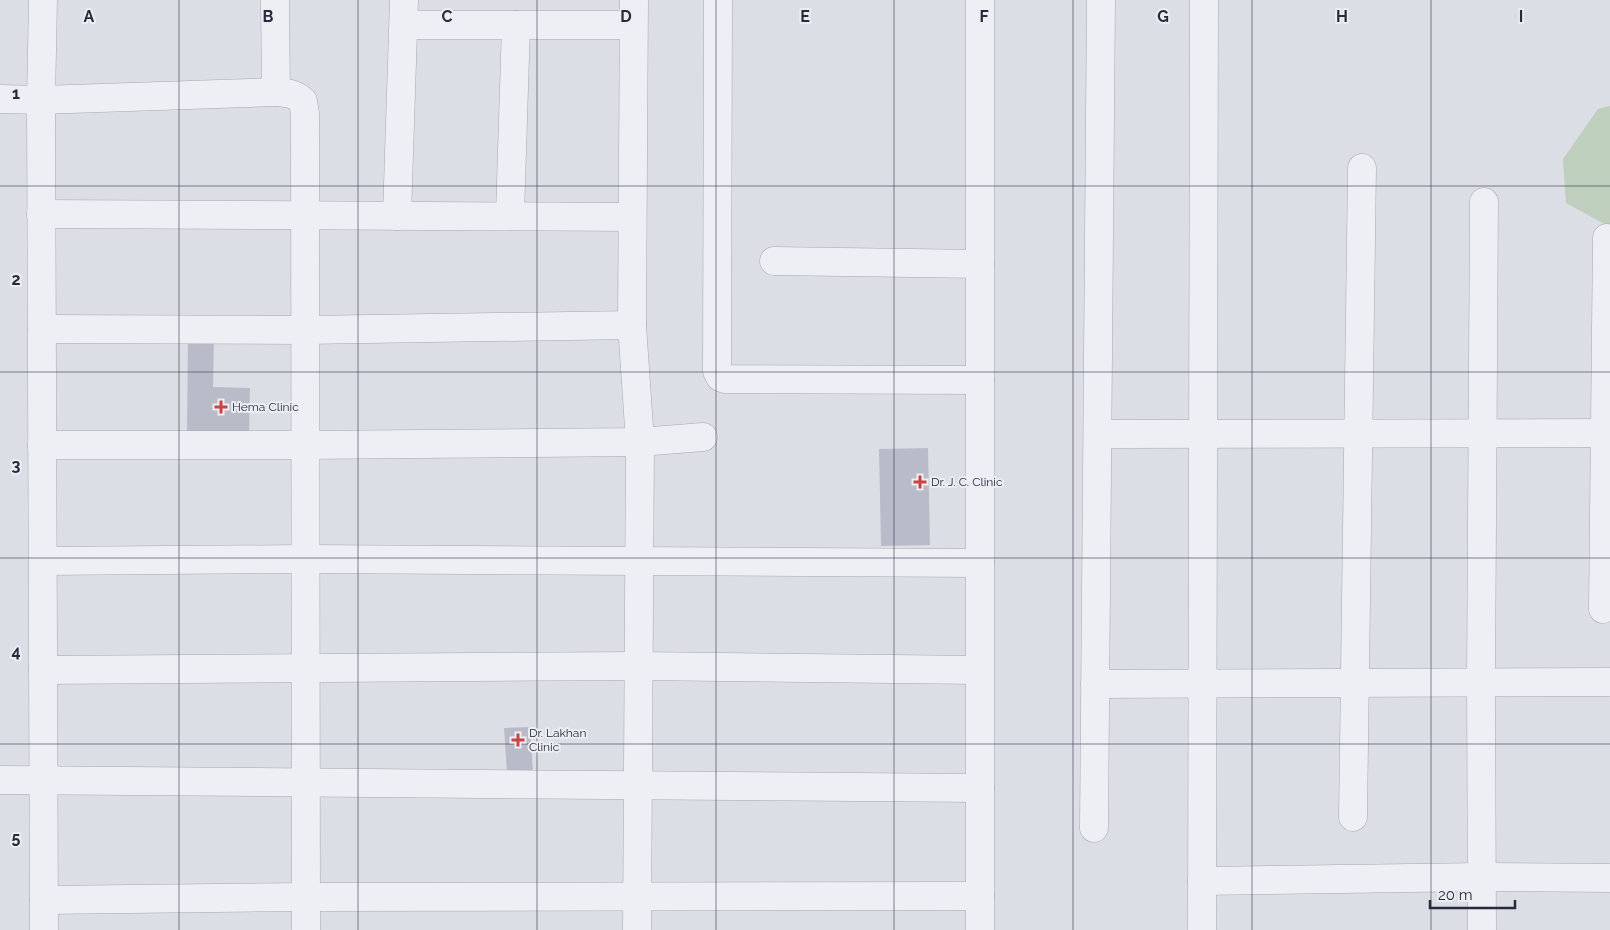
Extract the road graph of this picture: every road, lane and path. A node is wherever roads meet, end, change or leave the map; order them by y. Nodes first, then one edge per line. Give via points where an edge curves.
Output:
1 (43, 0) edge
2 (275, 0) edge
3 (718, 0) edge
4 (980, 0) edge
5 (1101, 0) edge
6 (1204, 0) edge
7 (404, 12) edge
8 (633, 13) edge
9 (516, 25) junction
10 (276, 92) junction
11 (0, 99) edge
12 (41, 100) junction
13 (1362, 168) dead end
14 (1484, 202) dead end
15 (41, 214) junction
16 (305, 215) junction
17 (510, 215) junction
18 (398, 216) junction
19 (632, 217) junction
20 (1607, 238) dead end
21 (774, 261) dead end
22 (980, 264) junction
23 (632, 325) junction
24 (42, 329) junction
25 (305, 330) junction
26 (980, 380) junction
27 (1203, 433) junction
28 (1358, 433) junction
29 (1484, 433) junction
30 (1607, 433) edge
31 (1098, 434) junction
32 (703, 436) dead end
33 (640, 442) junction
34 (42, 445) junction
35 (305, 445) junction
36 (305, 559) junction
37 (43, 561) junction
38 (639, 561) junction
39 (980, 563) junction
40 (1603, 609) dead end
41 (638, 666) junction
42 (305, 668) junction
43 (43, 670) junction
44 (979, 670) junction
45 (1481, 682) junction
46 (1610, 682) edge
47 (1202, 683) junction
48 (1355, 683) junction
49 (1096, 684) junction
50 (0, 780) edge
51 (43, 780) junction
52 (306, 782) junction
53 (637, 785) junction
54 (980, 788) junction
55 (1353, 817) dead end
56 (1094, 828) dead end
57 (1482, 877) junction
58 (1610, 878) edge
59 (1202, 881) junction
60 (980, 896) junction
61 (306, 897) junction
62 (637, 897) junction
63 (44, 900) junction
64 (44, 930) edge
65 (306, 930) edge
66 (636, 930) edge
67 (980, 930) edge
68 (1202, 930) edge
69 (1482, 930) edge

1 - 12 street
2 - 10 street
3 - 26 street via 717,371 720,376 725,379
4 - 22 street
5 - 31 street
6 - 27 street
7 - 9 street
7 - 18 street
8 - 9 street
8 - 19 street
9 - 17 street
10 - 12 street
10 - 16 street via 296,95 303,101
11 - 12 street
12 - 15 street
13 - 28 street
14 - 29 street
15 - 16 street
15 - 24 street
16 - 18 street
16 - 25 street
17 - 18 street
17 - 19 street
19 - 23 street
20 - 30 street
21 - 22 street
22 - 26 street
23 - 25 street
23 - 33 street
24 - 25 street
24 - 34 street
25 - 35 street
26 - 39 street
27 - 28 street
27 - 31 street
27 - 47 street
28 - 29 street
28 - 48 street
29 - 30 street
29 - 45 street
30 - 40 street
31 - 49 street
32 - 33 street
33 - 35 street
33 - 38 street
34 - 35 street
34 - 37 street
35 - 36 street
36 - 37 street
36 - 38 street
36 - 42 street
37 - 43 street
38 - 39 street
38 - 41 street
39 - 44 street
41 - 42 street
41 - 44 street
41 - 53 street
42 - 43 street
42 - 52 street
43 - 51 street
44 - 54 street
45 - 46 street
45 - 48 street
45 - 57 street
47 - 48 street
47 - 49 street
47 - 59 street
48 - 55 street
49 - 56 street
50 - 51 street
51 - 52 street
51 - 63 street
52 - 53 street
52 - 61 street
53 - 54 street
53 - 62 street
54 - 60 street
57 - 58 street
57 - 59 street
57 - 69 street
59 - 68 street
60 - 62 street
60 - 67 street
61 - 62 street
61 - 63 street
61 - 65 street
62 - 66 street
63 - 64 street

